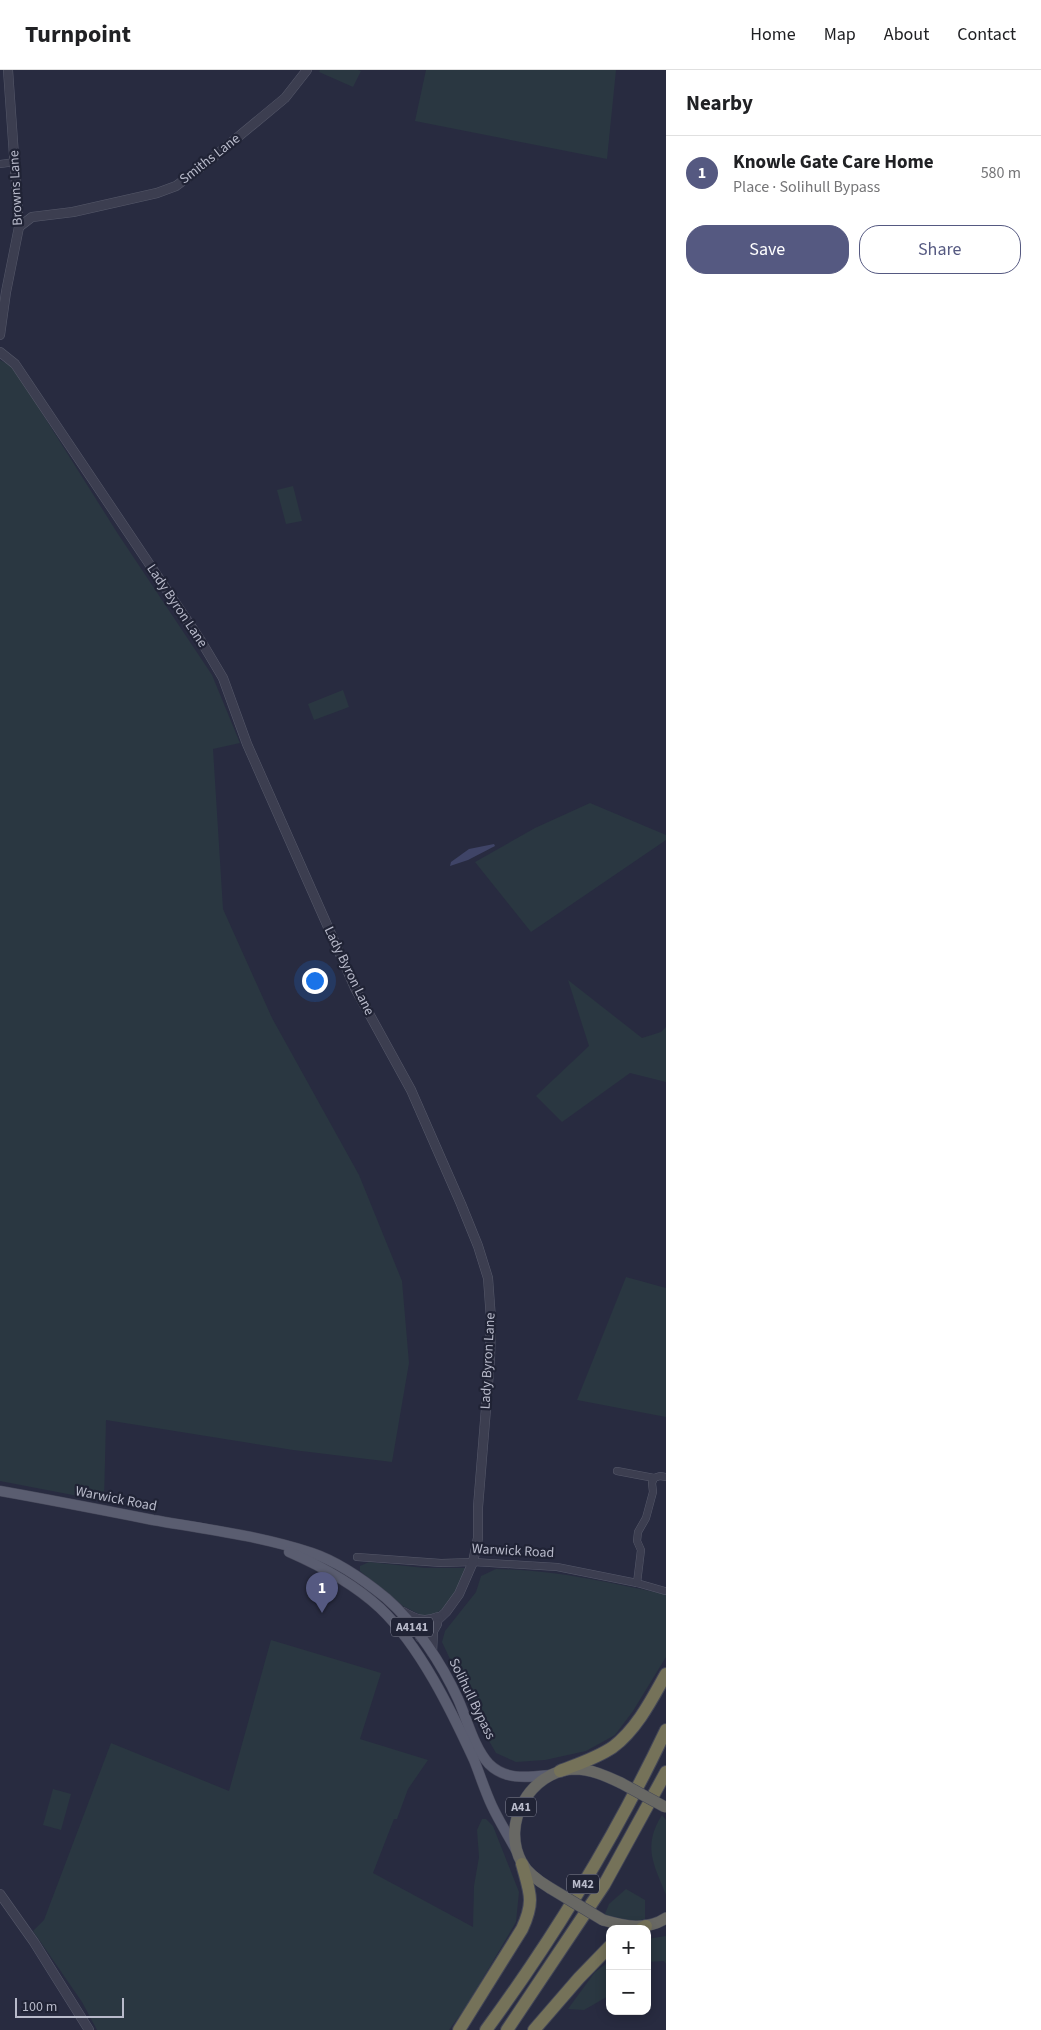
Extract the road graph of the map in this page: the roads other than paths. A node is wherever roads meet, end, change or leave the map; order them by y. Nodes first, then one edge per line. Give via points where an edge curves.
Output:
1 (8, 70) edge
2 (307, 70) edge
3 (15, 162) junction
4 (0, 164) edge
5 (17, 202) junction
6 (32, 217) junction
7 (19, 227) junction
8 (0, 335) edge
9 (0, 352) edge
10 (617, 1471) dead end
11 (666, 1477) edge
12 (654, 1478) junction
13 (0, 1490) edge
14 (256, 1538) junction
15 (356, 1557) dead end
16 (473, 1562) junction
17 (637, 1583) junction
18 (665, 1591) edge
19 (395, 1608) junction
20 (442, 1615) junction
21 (420, 1637) junction
22 (432, 1654) junction
23 (666, 1674) edge
24 (452, 1715) junction
25 (666, 1730) edge
26 (666, 1772) edge
27 (555, 1773) junction
28 (666, 1808) edge
29 (516, 1850) junction
30 (522, 1864) junction
31 (0, 1894) edge
32 (664, 1920) edge
33 (621, 1925) edge
34 (649, 1925) edge
35 (606, 1950) edge
36 (89, 2030) edge
37 (459, 2030) edge
38 (486, 2030) edge
39 (507, 2030) edge
40 (534, 2030) edge

1 - 3 street, Browns Lane
2 - 6 street, Smiths Lane via 286,98 176,186 82,210
3 - 4 street
3 - 5 street, Browns Lane
5 - 6 street
5 - 7 street, Browns Lane
6 - 7 street, Smiths Lane
7 - 8 street, Browns Lane
9 - 16 street, Lady Byron Lane via 16,364 223,678 247,744 355,988 411,1090 478,1246 488,1278 491,1318 478,1538
10 - 12 street
11 - 12 street
12 - 17 street via 646,1518 638,1532 641,1550
13 - 14 main road, Warwick Road / A4141
14 - 19 main road, Solihull Bypass / A4141 via 313,1553 336,1564 372,1587
14 - 24 main road, A4141 via 311,1562 380,1608 411,1645
15 - 16 street, Warwick Road
16 - 17 street, Warwick Road via 557,1567
16 - 20 street, Lady Byron Lane via 459,1594
17 - 18 street, Warwick Road
19 - 20 street via 425,1621
19 - 21 main road, Solihull Bypass / A4141
20 - 21 street, Lady Byron Lane
20 - 22 street via 433,1631
21 - 22 main road, Solihull Bypass / A4141
21 - 24 main road via 420,1648 448,1696
22 - 27 main road, Solihull Bypass / A4141 via 449,1680 490,1764 513,1776
23 - 27 highway via 624,1737 604,1753
24 - 29 main road, Solihull Bypass / A4141 via 492,1806
25 - 38 highway, M42 via 590,1873
26 - 39 highway, M42 via 604,1885
27 - 28 highway, bridge via 596,1772
27 - 29 highway, A41 via 533,1787 524,1799 514,1831
29 - 30 highway, A41
30 - 33 highway, A41, bridge via 534,1878 550,1888 603,1920
30 - 37 highway via 531,1897 528,1916
31 - 36 street
32 - 34 highway, A41
35 - 40 highway

